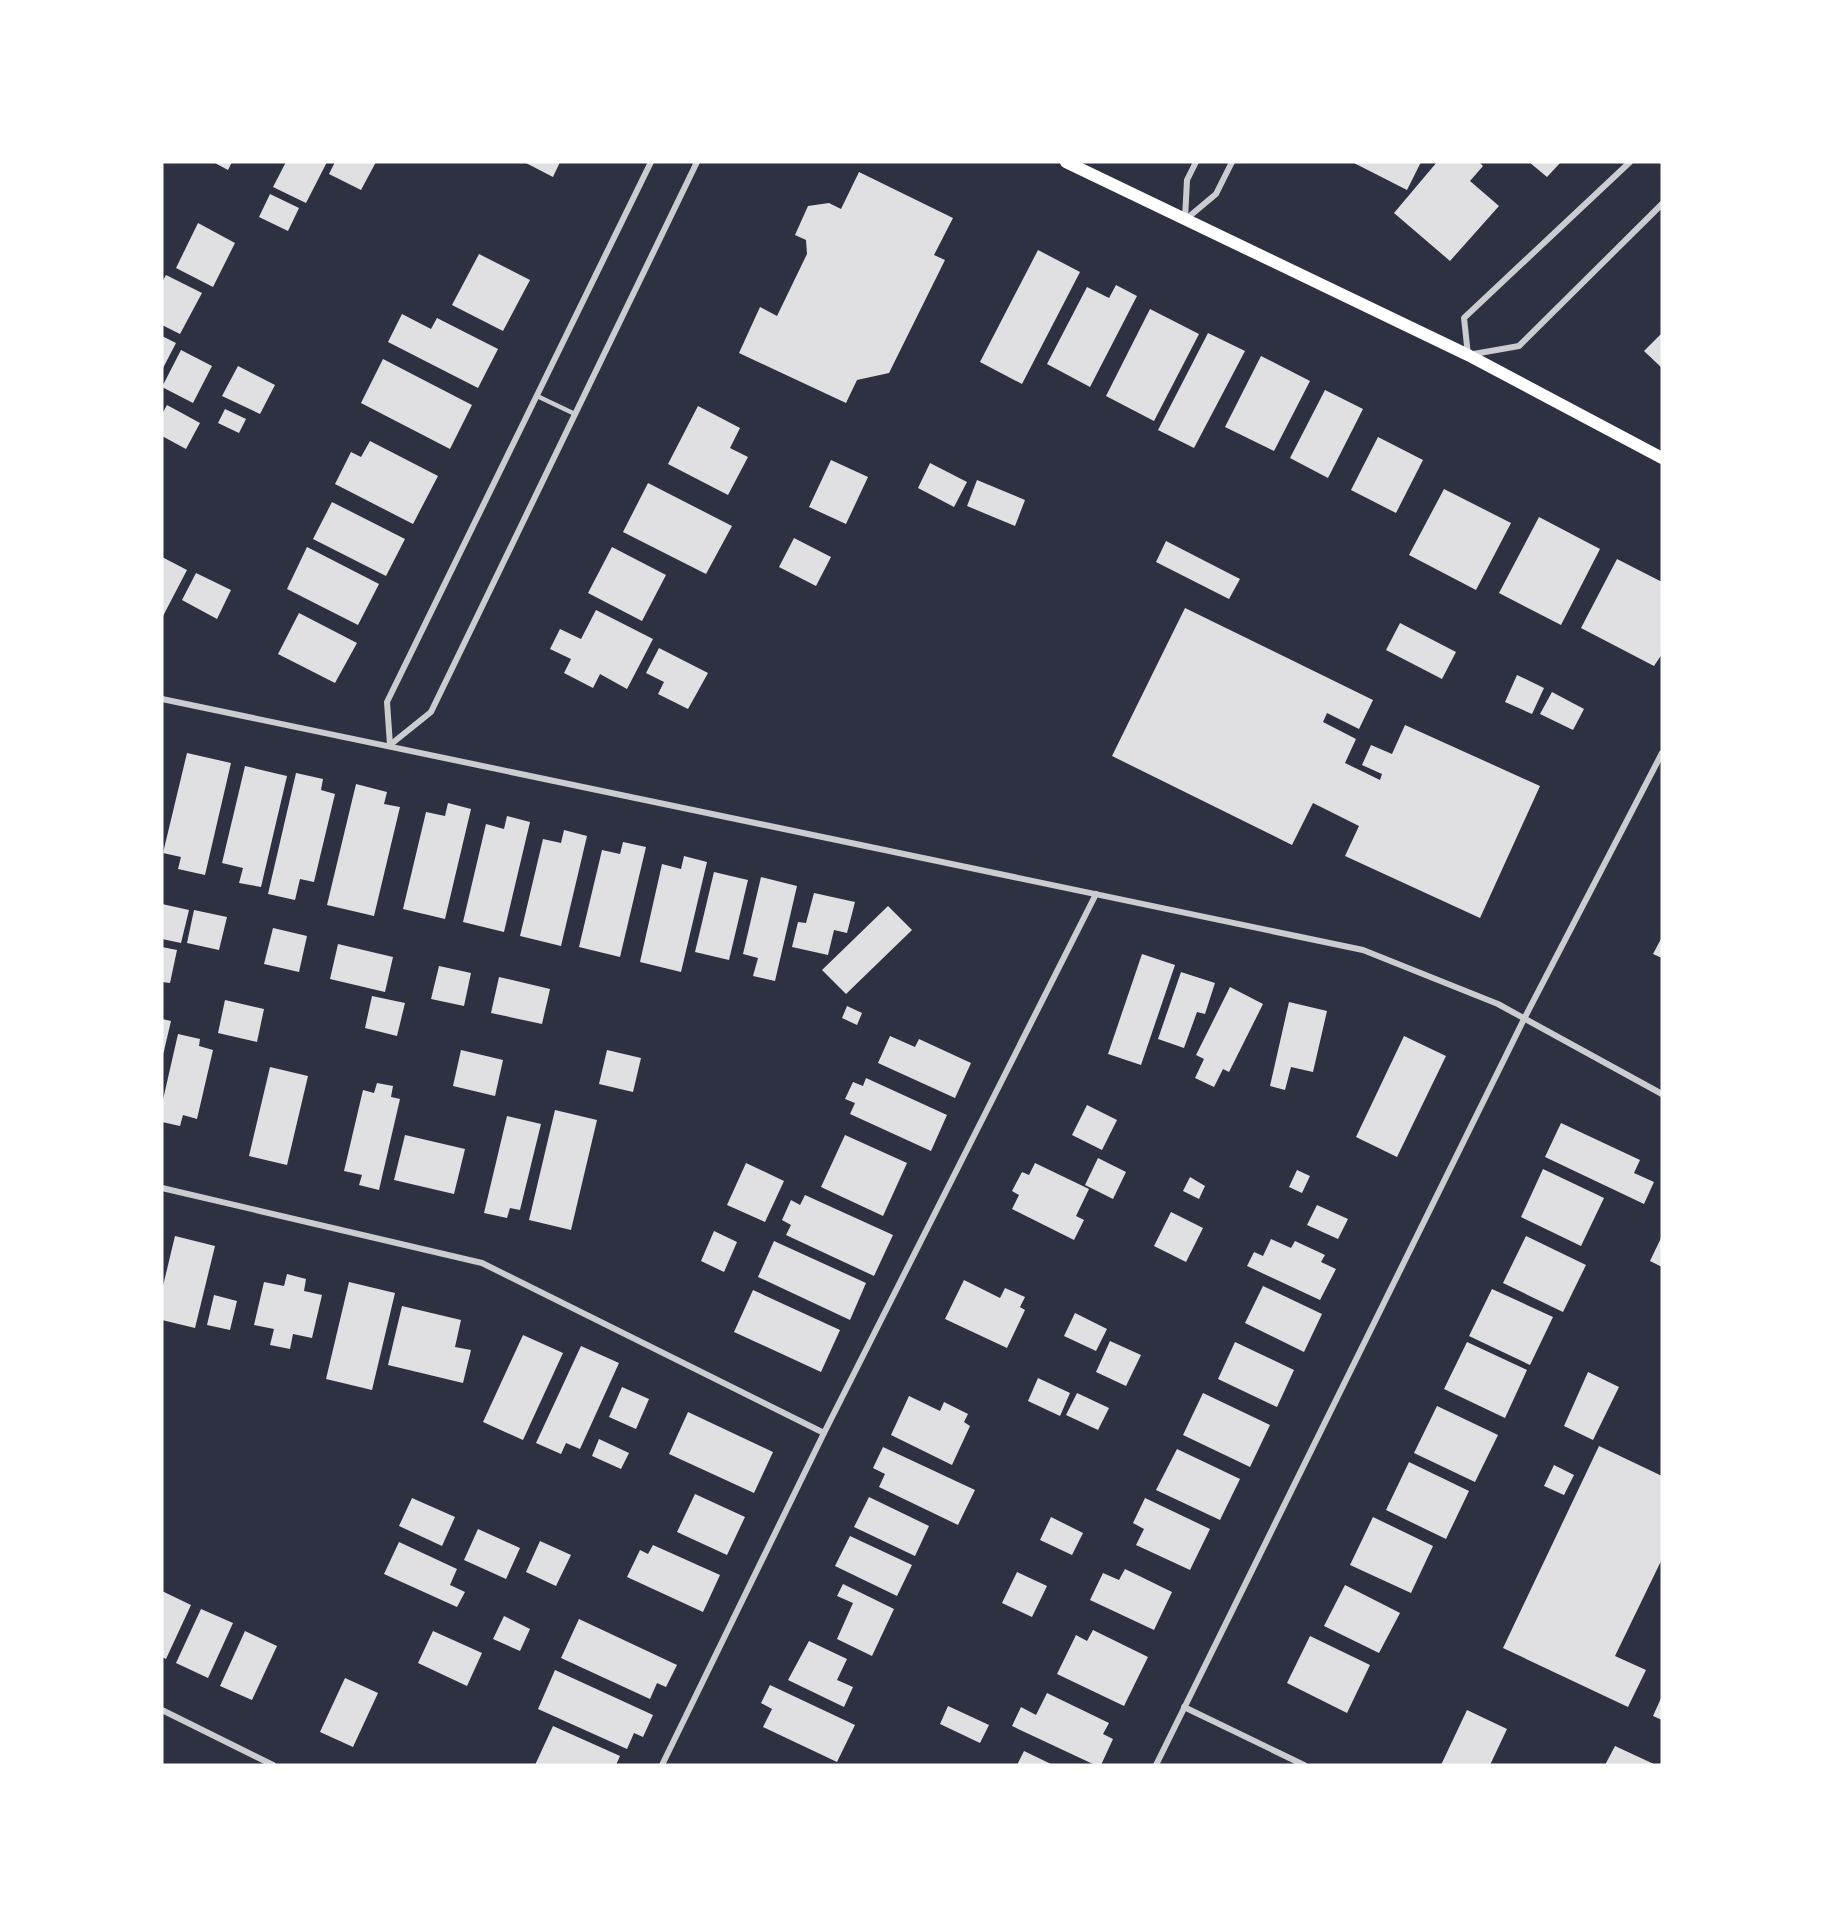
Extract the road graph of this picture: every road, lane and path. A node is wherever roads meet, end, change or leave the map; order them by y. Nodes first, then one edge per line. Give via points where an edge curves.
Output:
1 (651, 162) edge
2 (697, 162) edge
3 (1066, 162) edge
4 (1196, 162) edge
5 (1232, 162) edge
6 (1630, 162) edge
7 (1662, 204) edge
8 (1185, 221) junction
9 (1468, 355) junction
10 (537, 396) junction
11 (575, 414) junction
12 (1662, 458) edge
13 (162, 699) edge
14 (390, 745) junction
15 (1662, 753) edge
16 (1096, 894) junction
17 (1524, 1019) junction
18 (1662, 1094) edge
19 (162, 1188) edge
20 (824, 1433) junction
21 (1184, 1707) junction
22 (162, 1710) edge
23 (273, 1765) edge
24 (662, 1765) edge
25 (1156, 1765) edge
26 (1304, 1765) edge

1 - 10 street
2 - 11 street
3 - 8 main road
4 - 8 street via 1187,180
5 - 8 street via 1216,194
6 - 9 street via 1464,318
7 - 9 street via 1519,346
8 - 9 main road
9 - 12 main road
10 - 11 lane
10 - 14 street via 387,702
11 - 14 street via 431,712
13 - 14 street
14 - 16 street
15 - 17 street
16 - 17 street via 1363,950 1498,1004
16 - 20 street
17 - 18 street
17 - 21 street
19 - 20 street via 482,1263
20 - 24 street
21 - 25 street
21 - 26 street
22 - 23 street

